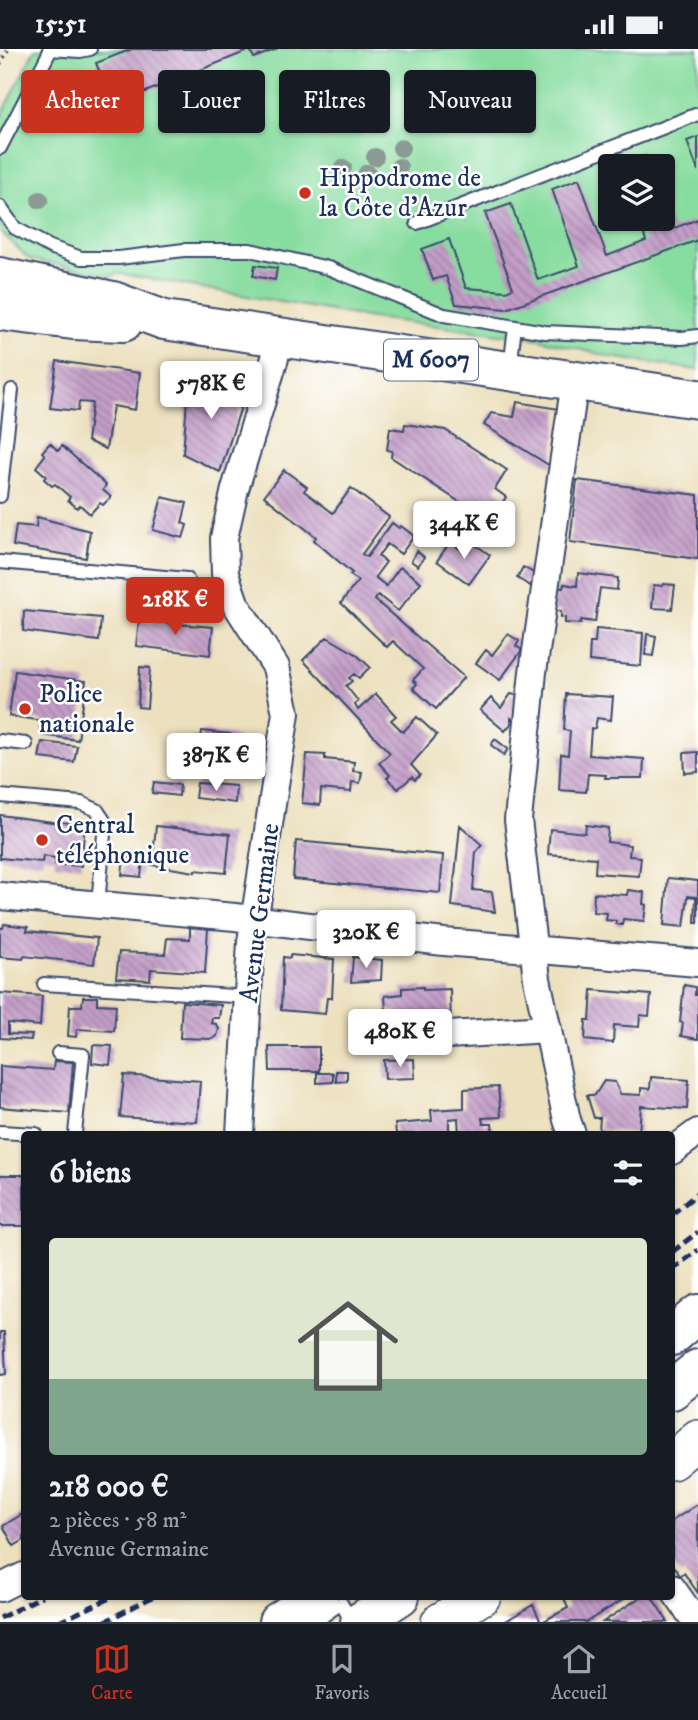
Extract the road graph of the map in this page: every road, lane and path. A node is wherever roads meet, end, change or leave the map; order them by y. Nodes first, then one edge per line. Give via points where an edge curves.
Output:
1 (8, 49) edge
2 (51, 49) edge
3 (90, 49) edge
4 (0, 64) edge
5 (698, 114) edge
6 (0, 148) edge
7 (0, 207) edge
8 (417, 223) dead end
9 (0, 258) edge
10 (0, 278) edge
11 (48, 287) junction
12 (0, 311) edge
13 (164, 320) junction
14 (515, 327) junction
15 (698, 336) edge
16 (277, 338) junction
17 (509, 371) junction
18 (575, 381) junction
19 (12, 390) dead end
20 (698, 400) edge
21 (0, 496) edge
22 (0, 562) edge
23 (187, 579) dead end
24 (0, 741) edge
25 (26, 744) dead end
26 (0, 796) edge
27 (0, 896) edge
28 (98, 906) junction
29 (255, 920) junction
30 (533, 948) junction
31 (698, 963) edge
32 (44, 984) dead end
33 (249, 997) junction
34 (548, 1029) junction
35 (365, 1040) dead end
36 (58, 1052) dead end
37 (75, 1131) edge
38 (240, 1131) edge
39 (571, 1131) edge
40 (0, 1132) edge
41 (698, 1132) edge
42 (21, 1133) edge
43 (675, 1149) edge
44 (698, 1314) edge
45 (675, 1333) edge
46 (698, 1369) edge
47 (675, 1388) edge
48 (698, 1439) edge
49 (675, 1458) edge
50 (698, 1462) edge
51 (675, 1470) edge
52 (21, 1578) edge
53 (0, 1588) edge
54 (675, 1592) edge
55 (312, 1600) edge
56 (395, 1600) edge
57 (476, 1600) edge
58 (278, 1622) edge
59 (315, 1622) edge
60 (352, 1622) edge
61 (360, 1622) edge
62 (440, 1622) edge
63 (696, 1622) edge

1 - 4 path
2 - 3 lane
2 - 6 lane
5 - 8 lane
7 - 14 lane via 15,228 81,258 250,250 328,268 444,315
9 - 11 main road
10 - 11 main road, M 6007
11 - 13 main road, M 6007 via 113,301
12 - 13 main road, M 6007 via 117,322
13 - 16 main road, M 6007
14 - 15 lane via 545,333
14 - 17 lane
16 - 17 main road, M 6007
16 - 29 street, Avenue Germaine via 224,538 225,574 234,603 276,667 286,713
17 - 18 main road, M 6007
18 - 20 main road, M 6007
18 - 30 street via 533,672 518,820
19 - 21 lane
22 - 23 lane
24 - 25 lane
26 - 28 lane via 80,803 97,810 105,822
27 - 28 street
28 - 29 street
29 - 30 street
29 - 33 street, Avenue Germaine
30 - 31 street
30 - 34 street
32 - 33 lane
33 - 38 street, Avenue Germaine
34 - 35 street
34 - 39 street
36 - 37 lane via 83,1055
40 - 42 lane
41 - 43 street
44 - 45 main road
46 - 47 main road
48 - 49 main road
50 - 51 main road
52 - 53 street
54 - 63 street
55 - 58 main road
56 - 61 main road
57 - 62 main road
59 - 60 lane via 341,1603

